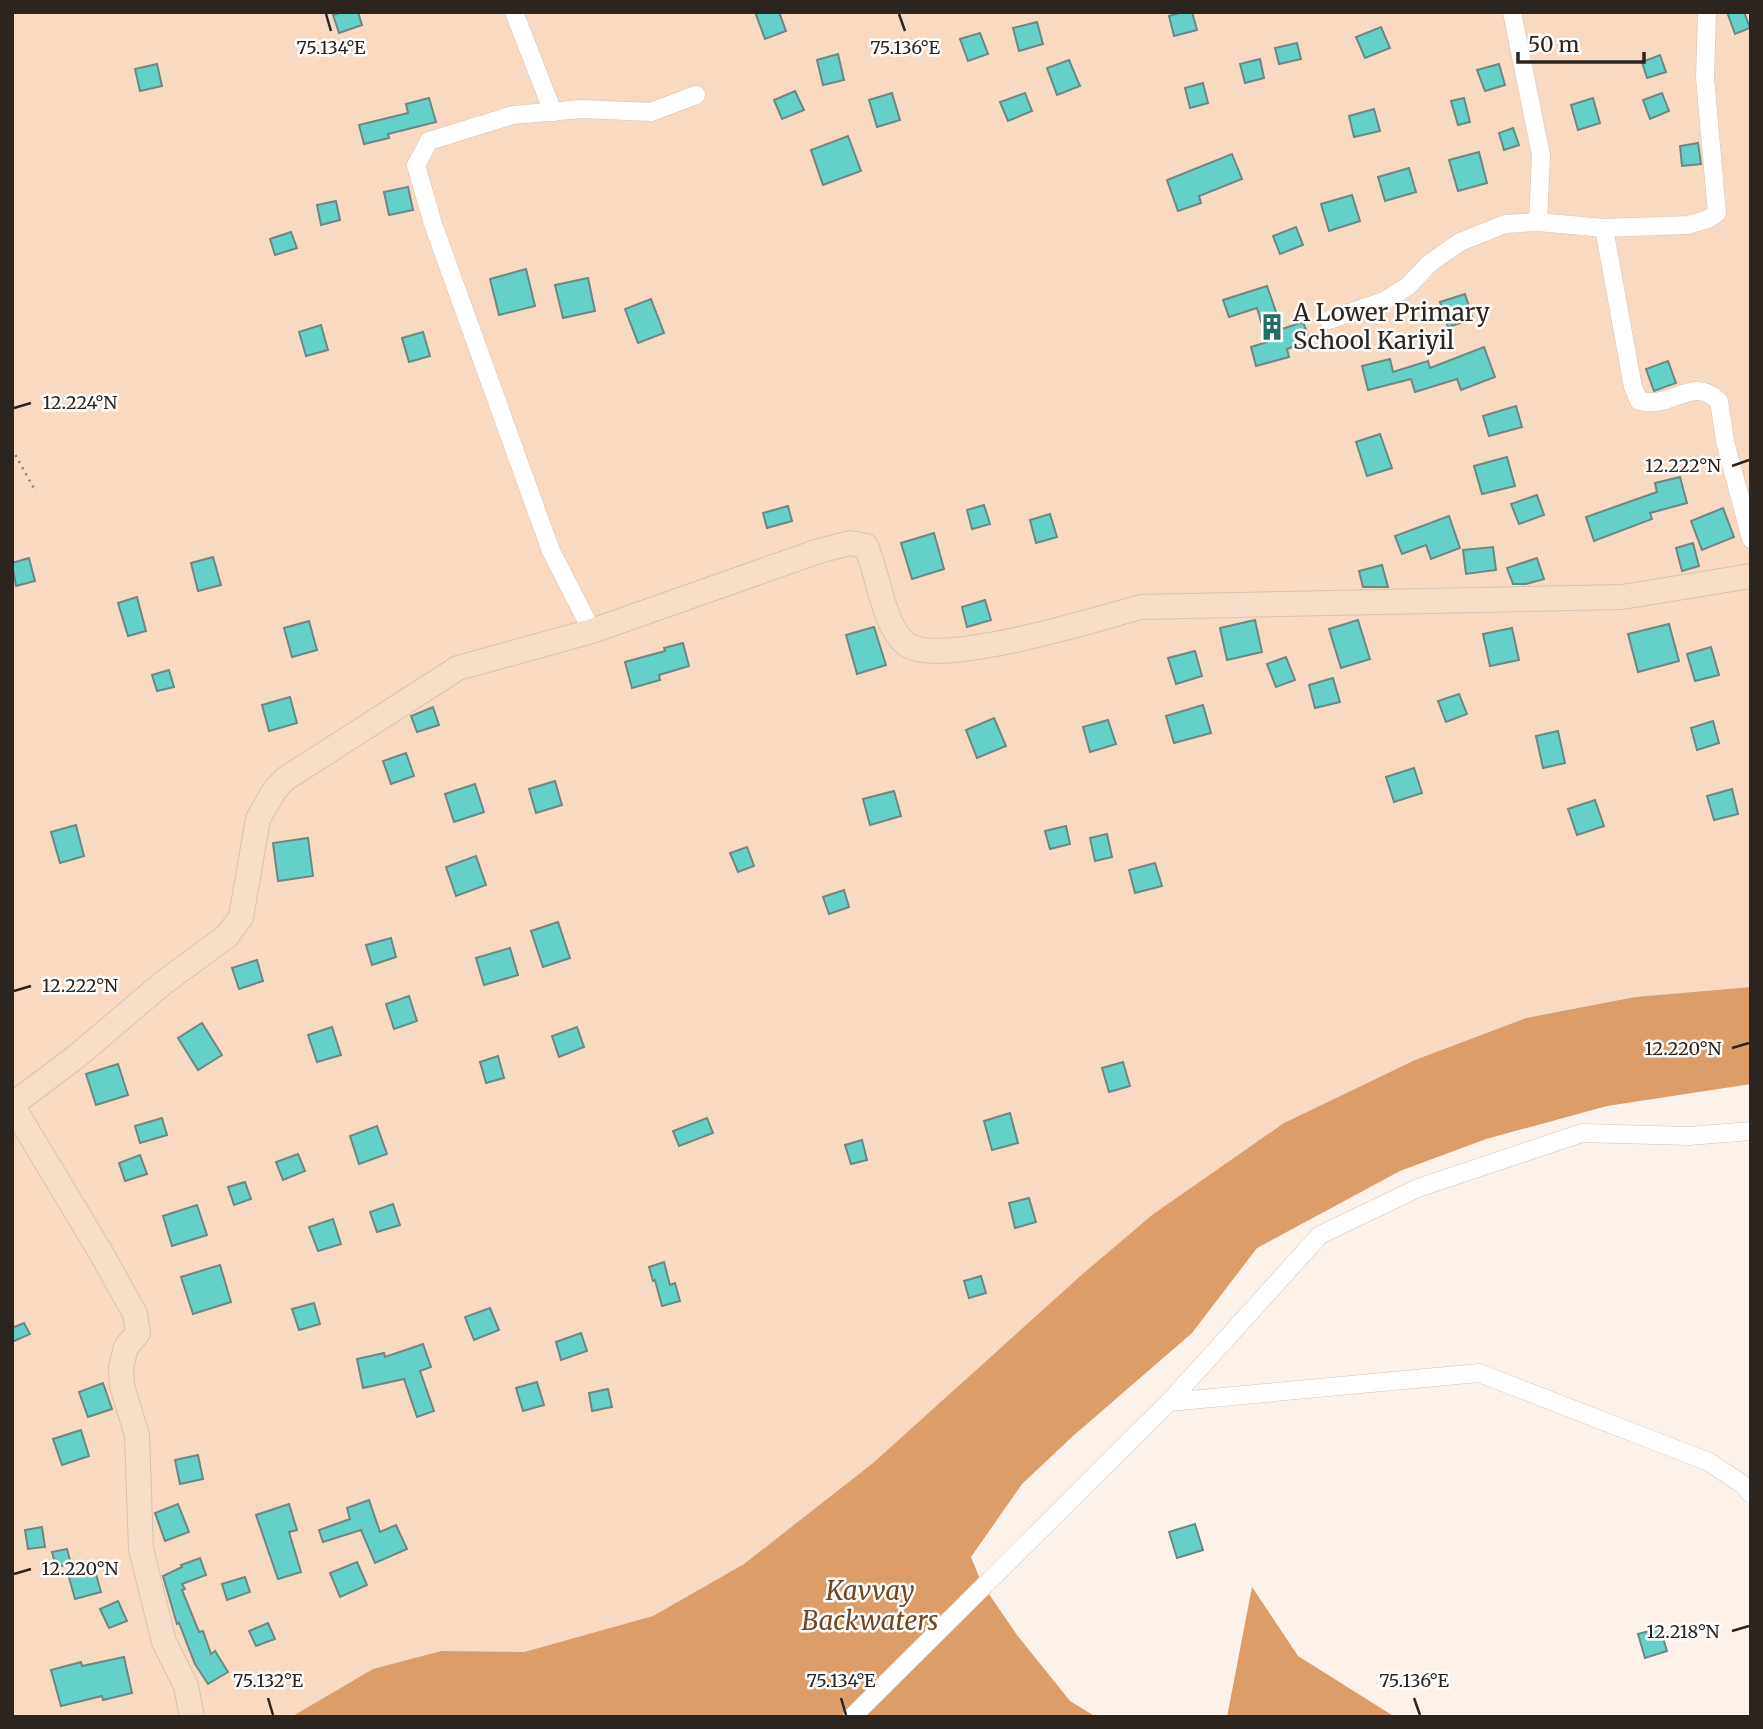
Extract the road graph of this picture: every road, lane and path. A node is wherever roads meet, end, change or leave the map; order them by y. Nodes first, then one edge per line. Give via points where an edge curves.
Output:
1 (514, 12) edge
2 (1512, 12) edge
3 (1707, 12) edge
4 (696, 95) dead end
5 (553, 112) junction
6 (1538, 222) junction
7 (1604, 228) junction
8 (1329, 320) dead end
9 (12, 449) edge
10 (36, 492) dead end
11 (1751, 539) edge
12 (1751, 576) edge
13 (592, 631) junction
14 (12, 1105) edge
15 (1751, 1130) edge
16 (1169, 1402) junction
17 (1751, 1494) edge
18 (192, 1717) edge
19 (852, 1717) edge

1 - 5 street
2 - 6 street via 1541,155
3 - 7 street via 1705,78 1717,213 1688,225
4 - 5 street via 651,112
5 - 13 street via 513,115 429,141 416,165 551,551
6 - 7 street
6 - 8 street via 1505,224 1460,242 1384,301
7 - 11 street via 1639,401 1654,403 1693,390 1710,393 1719,401
9 - 10 path
12 - 13 street via 1622,597 1141,607 966,650 921,649 907,645 895,630 866,546 850,543
13 - 14 street via 458,668 285,779 258,820 241,917 227,936
14 - 18 street via 135,1314 138,1333 126,1347 121,1367 137,1435 141,1549 163,1642 186,1686
15 - 16 street via 1689,1136 1582,1133 1418,1188 1320,1235
16 - 17 street via 1479,1373 1709,1462
16 - 19 street

